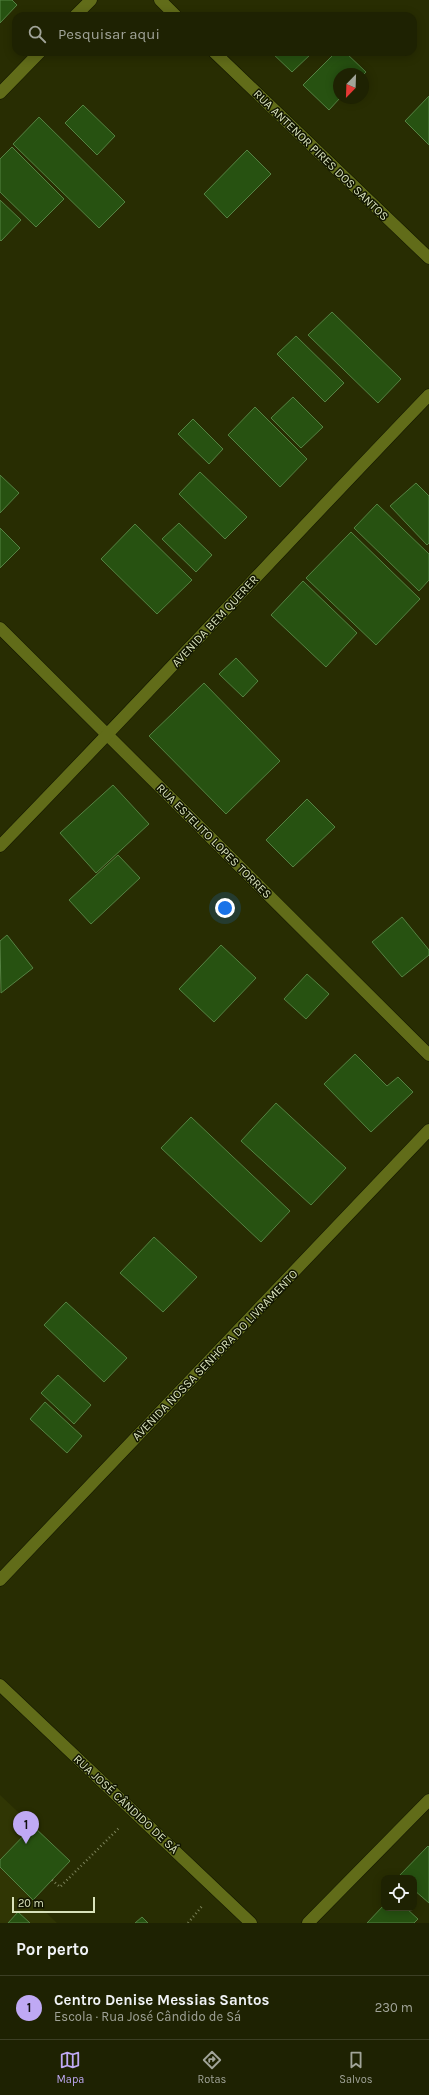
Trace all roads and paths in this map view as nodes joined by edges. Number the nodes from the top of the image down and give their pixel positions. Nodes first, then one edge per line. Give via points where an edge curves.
1 (91, 0) edge
2 (160, 0) edge
3 (79, 12) edge
4 (172, 12) edge
5 (36, 56) edge
6 (218, 56) edge
7 (0, 93) edge
8 (429, 258) edge
9 (429, 395) edge
10 (0, 628) edge
11 (108, 735) junction
12 (0, 846) edge
13 (429, 1055) edge
14 (429, 1130) edge
15 (0, 1580) edge
16 (0, 1685) edge
17 (429, 1800) edge
18 (135, 1813) junction
19 (52, 1880) dead end
20 (251, 1923) edge
21 (308, 1923) edge

1 - 3 street
2 - 4 street
5 - 7 street
6 - 8 street, RUA ANTENOR PIRES DOS SANTOS
9 - 11 street, AVENIDA BEM QUERER
10 - 11 street, RUA ESTELITO LOPES TORRES
11 - 12 street, AVENIDA BEM QUERER
11 - 13 street, RUA ESTELITO LOPES TORRES
14 - 15 street, AVENIDA NOSSA SENHORA DO LIVRAMENTO
16 - 18 street, RUA JOSÉ CÂNDIDO DE SÁ
17 - 21 street
18 - 19 path via 60,1887
18 - 20 street, RUA JOSÉ CÂNDIDO DE SÁ

